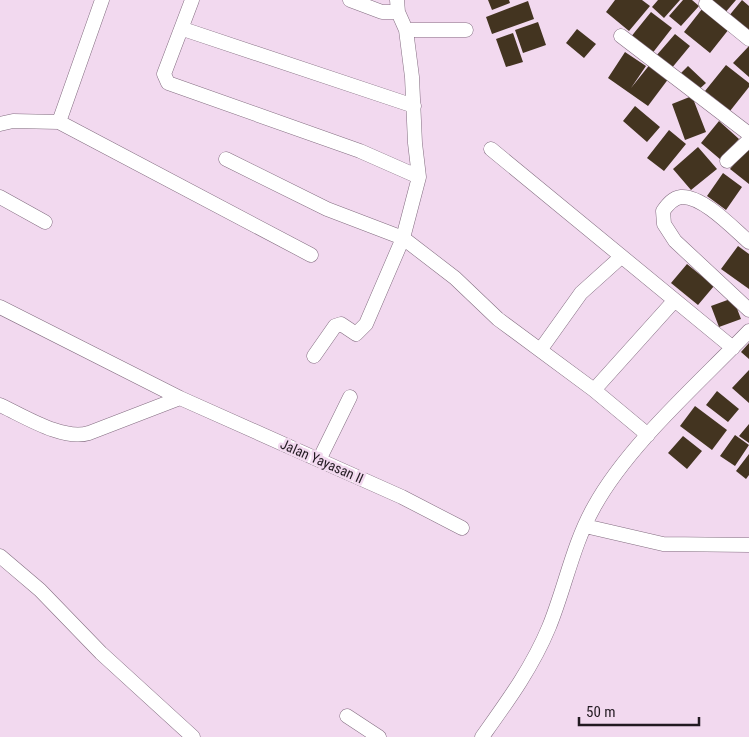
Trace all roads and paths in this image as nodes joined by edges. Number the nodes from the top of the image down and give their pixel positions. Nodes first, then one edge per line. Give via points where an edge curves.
1 (102, 0) edge
2 (192, 0) edge
3 (350, 0) edge
4 (706, 4) dead end
5 (398, 6) edge
6 (183, 29) junction
7 (406, 30) junction
8 (466, 30) dead end
9 (621, 36) dead end
10 (749, 39) edge
11 (414, 106) junction
12 (60, 122) junction
13 (0, 124) edge
14 (749, 134) edge
15 (749, 140) edge
16 (491, 149) dead end
17 (226, 159) dead end
18 (727, 161) dead end
19 (419, 177) junction
20 (0, 197) edge
21 (45, 222) dead end
22 (403, 238) junction
23 (749, 242) edge
24 (311, 255) dead end
25 (621, 257) junction
26 (674, 300) junction
27 (0, 307) edge
28 (749, 310) edge
29 (749, 331) edge
30 (732, 348) junction
31 (541, 350) junction
32 (314, 356) dead end
33 (594, 390) junction
34 (350, 397) dead end
35 (180, 398) junction
36 (0, 405) edge
37 (648, 436) junction
38 (318, 460) junction
39 (585, 526) junction
40 (462, 528) dead end
41 (749, 545) edge
42 (0, 556) edge
43 (347, 716) dead end
44 (193, 737) edge
45 (379, 737) edge
46 (482, 737) edge

1 - 12 street
2 - 6 street
3 - 5 street via 382,12
4 - 10 street
5 - 7 street
6 - 11 street
6 - 19 street via 164,74 171,85 360,151
7 - 8 street
7 - 11 street
9 - 14 street
11 - 19 street via 414,143
12 - 13 street via 13,121
12 - 24 street
15 - 18 street
16 - 25 street
17 - 22 street via 327,209
19 - 22 street
20 - 21 street
22 - 31 street
22 - 32 street via 361,331 355,334 338,324
23 - 28 street via 705,205 682,197 672,200 664,210 664,224 675,241
25 - 26 street
25 - 31 street via 581,293
26 - 30 street
26 - 33 street
27 - 35 street, Jalan Yayasan II
29 - 30 street
30 - 37 street
31 - 33 street
33 - 37 street
34 - 38 street
35 - 36 street via 89,434 76,436
35 - 38 street, Jalan Yayasan II
37 - 39 street via 603,491
38 - 40 street, Jalan Yayasan II
39 - 41 street via 663,544
39 - 46 street via 549,627 535,656 518,687
42 - 44 street via 40,590 101,654
43 - 45 street

